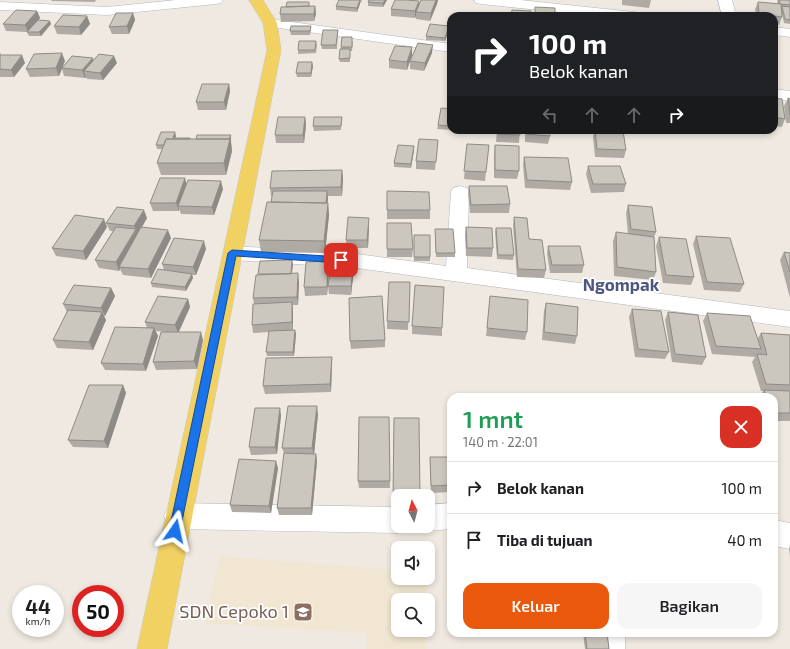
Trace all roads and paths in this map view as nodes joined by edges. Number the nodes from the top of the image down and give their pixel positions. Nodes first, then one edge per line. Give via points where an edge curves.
1 (216, 0) edge
2 (256, 0) edge
3 (481, 0) edge
4 (725, 0) edge
5 (0, 6) edge
6 (596, 12) edge
7 (728, 12) edge
8 (270, 23) junction
9 (778, 32) edge
10 (790, 33) edge
11 (447, 47) edge
12 (778, 94) edge
13 (790, 96) edge
14 (460, 192) dead end
15 (232, 253) junction
16 (456, 274) junction
17 (790, 319) edge
18 (178, 516) junction
19 (447, 516) edge
20 (435, 517) edge
21 (391, 520) edge
22 (778, 534) edge
23 (790, 536) edge
24 (610, 637) edge
25 (152, 649) edge
26 (610, 649) edge

1 - 5 street via 107,11
2 - 8 main road
3 - 6 street
4 - 7 street
8 - 11 street
8 - 15 main road via 274,50
9 - 10 street
12 - 13 street
14 - 16 street
15 - 16 street via 357,261
15 - 18 main road
16 - 17 street
18 - 21 street
18 - 25 main road
19 - 20 street
22 - 23 street
24 - 26 street

